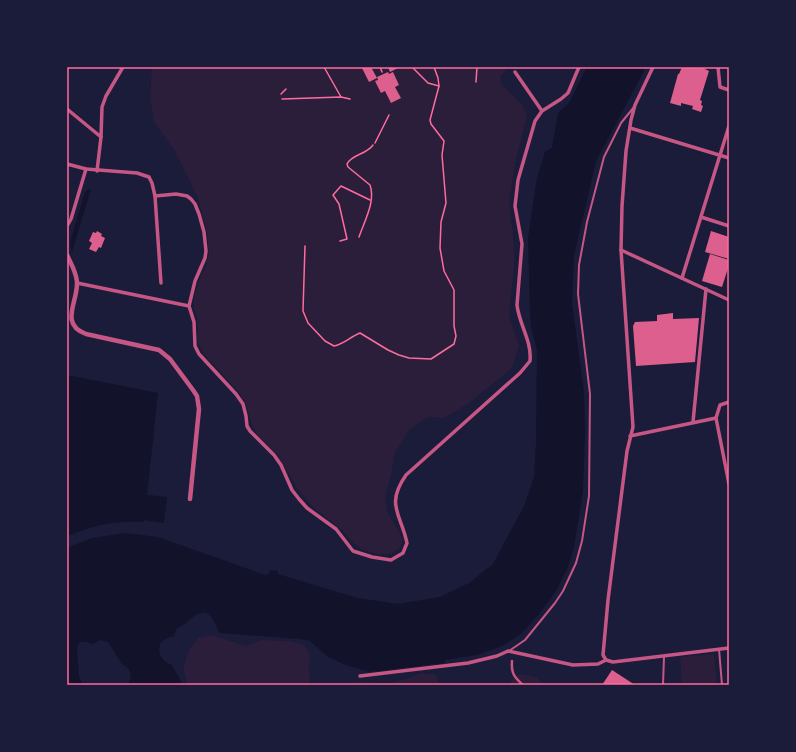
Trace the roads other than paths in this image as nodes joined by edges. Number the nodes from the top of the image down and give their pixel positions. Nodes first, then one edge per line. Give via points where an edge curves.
1 (123, 67) edge
2 (579, 67) edge
3 (653, 67) edge
4 (718, 67) edge
5 (515, 72) dead end
6 (729, 90) edge
7 (635, 104) junction
8 (67, 109) edge
9 (542, 111) junction
10 (729, 126) edge
11 (630, 128) junction
12 (101, 137) junction
13 (720, 155) junction
14 (729, 158) edge
15 (67, 164) edge
16 (86, 169) junction
17 (97, 171) junction
18 (155, 196) junction
19 (701, 217) junction
20 (67, 226) edge
21 (729, 226) edge
22 (621, 250) junction
23 (67, 255) edge
24 (682, 278) junction
25 (77, 283) junction
26 (161, 283) dead end
27 (706, 289) junction
28 (729, 300) edge
29 (189, 306) junction
30 (729, 402) edge
31 (716, 418) junction
32 (693, 422) junction
33 (630, 436) junction
34 (727, 462) edge
35 (729, 484) edge
36 (190, 499) dead end
37 (729, 648) edge
38 (719, 649) junction
39 (508, 651) junction
40 (664, 657) junction
41 (606, 660) junction
42 (512, 661) dead end
43 (360, 676) dead end
44 (523, 685) edge
45 (663, 685) edge
46 (722, 685) edge

1 - 12 street via 102,107
2 - 9 street via 565,96
3 - 7 street
4 - 6 street via 720,87
5 - 9 street
7 - 11 street
7 - 39 lane via 621,123 604,157 579,265 578,294 590,394 589,496 582,541 576,563 555,603 525,640
8 - 12 street
9 - 29 street via 533,125 515,198 522,244 517,305 527,338 530,361 520,373 416,465 400,483 395,502 396,512 407,543 403,553 391,560 358,554 336,528 299,500 274,455 247,426 243,404 199,354 195,346 194,322
10 - 13 street
11 - 13 street
11 - 22 street via 626,151
12 - 17 street
13 - 14 street
13 - 19 street
15 - 16 street
16 - 17 street
16 - 20 street
17 - 18 street via 143,174 149,177
18 - 26 street
18 - 29 street via 187,196 195,204 204,232 205,258
19 - 21 street
19 - 24 street
22 - 24 street
22 - 33 street via 632,427
23 - 25 street
24 - 27 street
25 - 29 street
25 - 36 street via 72,314 72,325 75,328 86,334 159,350 170,359 194,390 199,409
27 - 28 street
27 - 32 street
30 - 31 street via 720,406
31 - 32 street
31 - 34 street
32 - 33 street
33 - 41 street via 608,600 603,648
34 - 35 street
37 - 38 street
38 - 40 street
38 - 46 lane
39 - 41 street via 573,665 598,664
39 - 43 street via 468,663
40 - 41 street via 613,662
40 - 45 lane
42 - 44 street via 513,676

